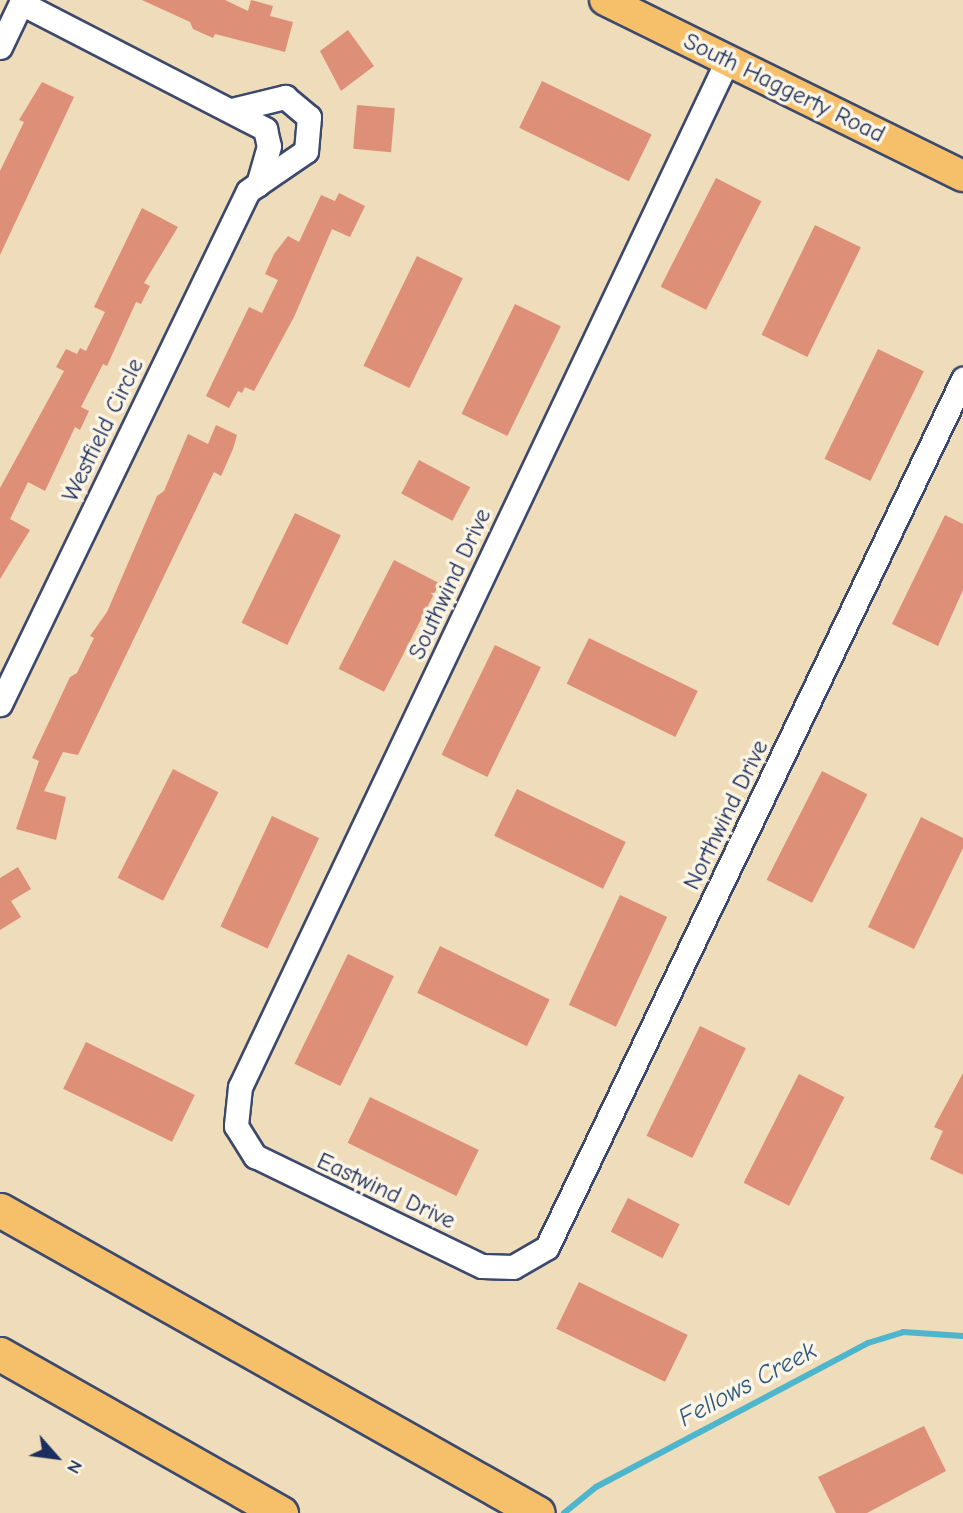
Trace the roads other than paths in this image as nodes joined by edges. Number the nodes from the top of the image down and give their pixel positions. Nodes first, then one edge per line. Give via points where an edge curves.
1 (605, 0) edge
2 (22, 1) edge
3 (0, 47) edge
4 (727, 61) junction
5 (232, 110) junction
6 (963, 176) edge
7 (258, 184) junction
8 (963, 379) edge
9 (0, 704) edge
10 (238, 1132) joint
11 (0, 1210) edge
12 (525, 1262) joint
13 (0, 1354) edge
14 (524, 1505) edge
15 (281, 1513) edge

1 - 4 main road, South Haggerty Road
2 - 3 street, Westfield Circle
2 - 5 street, Westfield Circle
4 - 6 main road, South Haggerty Road
4 - 10 street, Southwind Drive via 240,1087 234,1110
5 - 7 street, Westfield Circle via 265,129 269,146
5 - 7 street, Westfield Circle via 285,97 309,117 306,151
7 - 9 street, Westfield Circle via 248,191
8 - 12 street, Northwind Drive via 556,1232 547,1247
10 - 12 street, Eastwind Drive via 247,1149 263,1162 482,1266 500,1269
11 - 14 highway
13 - 15 highway

